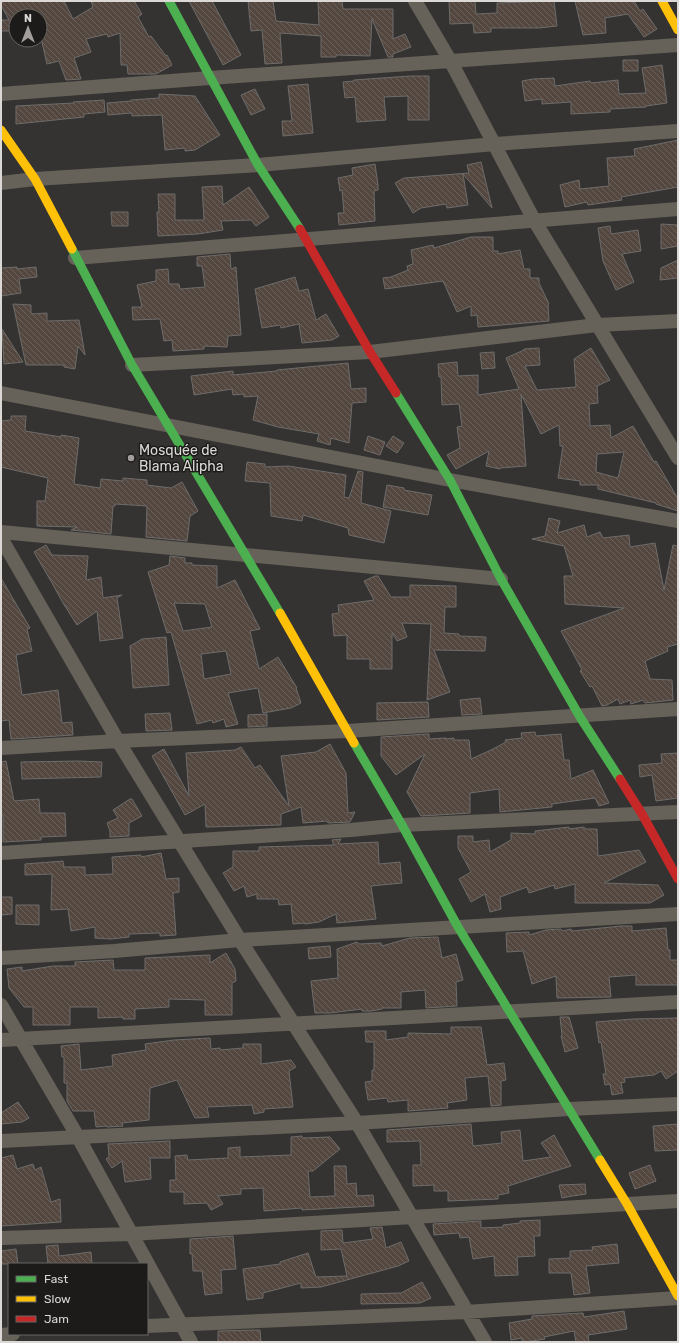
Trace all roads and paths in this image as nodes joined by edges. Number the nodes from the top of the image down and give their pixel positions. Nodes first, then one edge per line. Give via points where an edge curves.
1 (169, 1) edge
2 (415, 1) edge
3 (662, 1) edge
4 (678, 30) edge
5 (678, 45) edge
6 (451, 62) junction
7 (210, 78) junction
8 (1, 94) edge
9 (1, 130) edge
10 (678, 131) edge
11 (495, 144) junction
12 (258, 165) junction
13 (35, 179) junction
14 (1, 183) edge
15 (678, 209) edge
16 (534, 220) junction
17 (307, 240) junction
18 (75, 258) junction
19 (678, 321) edge
20 (597, 325) junction
21 (370, 352) junction
22 (132, 365) junction
23 (1, 393) edge
24 (167, 425) junction
25 (674, 441) edge
26 (678, 458) edge
27 (450, 480) junction
28 (678, 521) edge
29 (1, 532) edge
30 (1, 538) edge
31 (246, 555) junction
32 (502, 579) junction
33 (678, 710) edge
34 (580, 717) junction
35 (347, 731) junction
36 (118, 741) junction
37 (1, 748) edge
38 (678, 812) edge
39 (642, 814) junction
40 (402, 825) junction
41 (179, 841) junction
42 (1, 853) edge
43 (678, 879) edge
44 (678, 914) edge
45 (458, 927) junction
46 (240, 940) junction
47 (1, 958) edge
48 (678, 1002) edge
49 (1, 1005) edge
50 (510, 1012) junction
51 (292, 1024) junction
52 (21, 1039) junction
53 (1, 1040) edge
54 (678, 1104) edge
55 (569, 1109) junction
56 (357, 1123) junction
57 (78, 1137) junction
58 (1, 1141) edge
59 (678, 1201) edge
60 (627, 1204) junction
61 (412, 1218) junction
62 (131, 1234) junction
63 (1, 1238) edge
64 (147, 1263) edge
65 (148, 1265) edge
66 (678, 1297) edge
67 (466, 1312) junction
68 (181, 1324) junction
69 (148, 1326) edge
70 (191, 1342) edge
71 (485, 1342) edge

1 - 7 main road
2 - 6 street
3 - 4 main road
5 - 6 street
6 - 7 street
6 - 11 street
7 - 8 street
7 - 12 main road
9 - 13 main road
10 - 11 street
11 - 12 street
11 - 16 street
12 - 13 street
12 - 17 main road
13 - 14 street
13 - 18 main road
15 - 16 street
16 - 17 street
16 - 20 street
17 - 18 street
17 - 21 main road
18 - 22 main road
19 - 20 street
20 - 21 street
20 - 25 street
21 - 22 street
21 - 27 main road
22 - 24 main road
23 - 24 street
24 - 27 street
24 - 31 main road
25 - 26 street
27 - 28 street
27 - 32 main road
29 - 31 street
30 - 36 street
31 - 32 street
31 - 35 main road
32 - 34 main road
33 - 34 street
34 - 35 street
34 - 39 main road
35 - 36 street
35 - 40 main road
36 - 37 street
36 - 41 street
38 - 39 street
39 - 40 street
39 - 43 main road
40 - 41 street
40 - 45 main road
41 - 42 street
41 - 46 street
44 - 45 street
45 - 46 street
45 - 50 main road
46 - 47 street
46 - 51 street
48 - 50 street
49 - 52 street
50 - 51 street
50 - 55 main road
51 - 52 street
51 - 56 street
52 - 53 street
52 - 57 street
54 - 55 street
55 - 56 street
55 - 60 main road
56 - 57 street
56 - 61 street
57 - 58 street
57 - 62 street
59 - 60 street
60 - 61 street
60 - 66 main road
61 - 62 street
61 - 67 street
62 - 63 street
62 - 64 street
65 - 68 street
66 - 67 street
67 - 68 street
67 - 71 street
68 - 69 street
68 - 70 street

